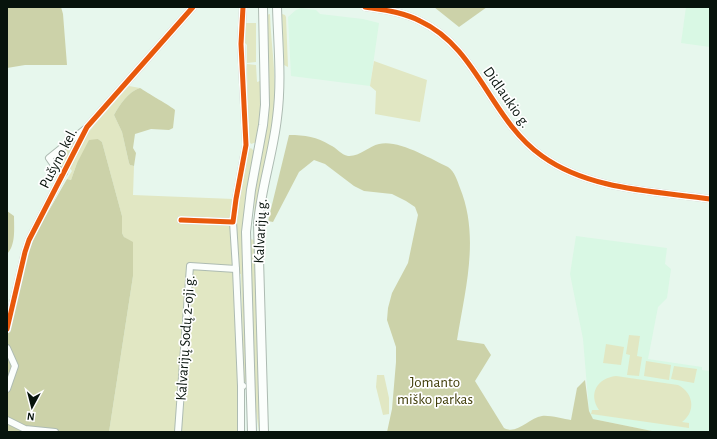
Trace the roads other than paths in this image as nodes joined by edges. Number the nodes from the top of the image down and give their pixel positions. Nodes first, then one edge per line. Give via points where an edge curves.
1 (193, 7) edge
2 (243, 7) edge
3 (263, 7) edge
4 (277, 7) edge
5 (365, 7) edge
6 (87, 127) junction
7 (246, 145) junction
8 (259, 148) junction
9 (64, 173) junction
10 (710, 199) edge
11 (181, 220) dead end
12 (234, 222) junction
13 (246, 232) junction
14 (258, 232) junction
15 (236, 269) junction
16 (7, 329) edge
17 (7, 348) edge
18 (241, 386) junction
19 (251, 386) junction
20 (7, 389) edge
21 (7, 420) edge
22 (55, 432) edge
23 (178, 432) edge
24 (241, 432) edge
25 (252, 432) edge
26 (264, 432) edge

1 - 6 street, Pušyno kel.
2 - 7 street via 241,44
3 - 8 main road, Kalvarijų g. via 266,94
4 - 14 main road, Kalvarijų g. via 278,118 262,193
5 - 10 street, Didlaukio g. via 412,17 447,38 466,59 515,132 532,148 558,166 581,177 604,183
6 - 9 street, Pušyno kel.
6 - 9 street, Pušyno kel. via 49,158 56,168
7 - 8 street
7 - 12 street
8 - 13 main road, Kalvarijų g.
9 - 16 street, Pušyno kel. via 24,252
11 - 12 street
12 - 15 street
13 - 14 main road
13 - 19 main road, Kalvarijų g.
14 - 26 main road, Kalvarijų g.
15 - 18 street
15 - 23 street, Kalvarijų Sodų 2-oji g. via 190,266
17 - 20 street via 15,366
18 - 19 street
18 - 24 street
19 - 25 main road, Kalvarijų g.
21 - 22 street via 25,430

